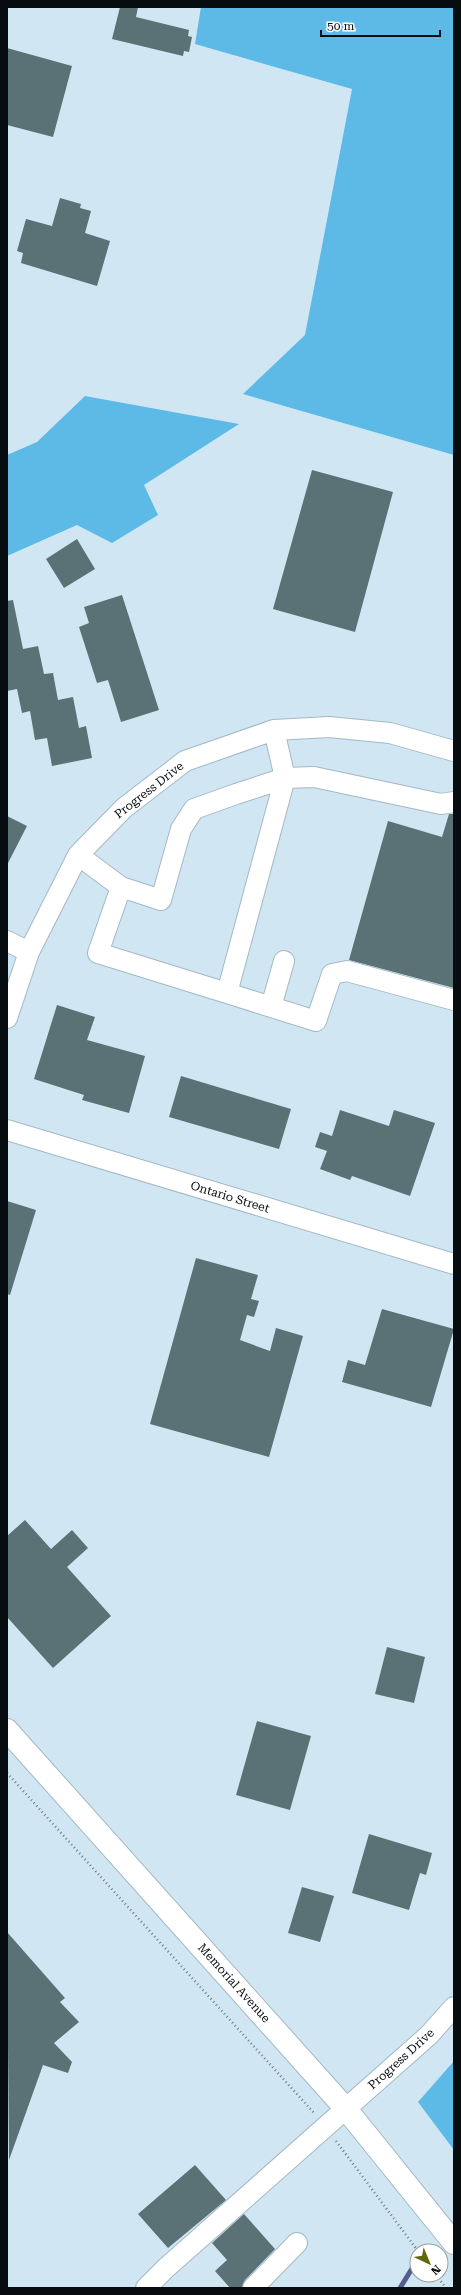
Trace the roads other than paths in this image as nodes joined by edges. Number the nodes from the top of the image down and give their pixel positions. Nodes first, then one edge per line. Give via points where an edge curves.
1 (274, 730) junction
2 (454, 751) edge
3 (285, 778) junction
4 (454, 802) edge
5 (78, 855) junction
6 (121, 887) junction
7 (7, 941) edge
8 (29, 952) junction
9 (284, 961) dead end
10 (13, 981) edge
11 (227, 993) junction
12 (454, 1000) edge
13 (271, 1007) junction
14 (7, 1018) edge
15 (7, 1130) edge
16 (454, 1264) edge
17 (7, 1730) edge
18 (454, 2008) edge
19 (346, 2109) junction
20 (297, 2243) dead end
21 (454, 2243) edge
22 (146, 2288) edge
23 (252, 2288) edge

1 - 2 street, Progress Drive via 329,727 390,733
1 - 3 street
1 - 5 street, Progress Drive via 185,761 124,808
3 - 4 street via 314,777 441,804
3 - 6 street via 194,809 180,829 161,900
3 - 11 street
5 - 6 street
5 - 8 street, Progress Drive
6 - 11 street via 98,953
7 - 8 street
8 - 10 street, Progress Drive
9 - 13 street
10 - 14 street, Progress Drive
11 - 13 street
12 - 13 street via 348,971 332,974 316,1021
15 - 16 street, Ontario Street
17 - 19 main road, Memorial Avenue
18 - 19 street, Progress Drive via 429,2035
19 - 21 main road, Memorial Avenue
19 - 22 street, Progress Drive
20 - 23 street

